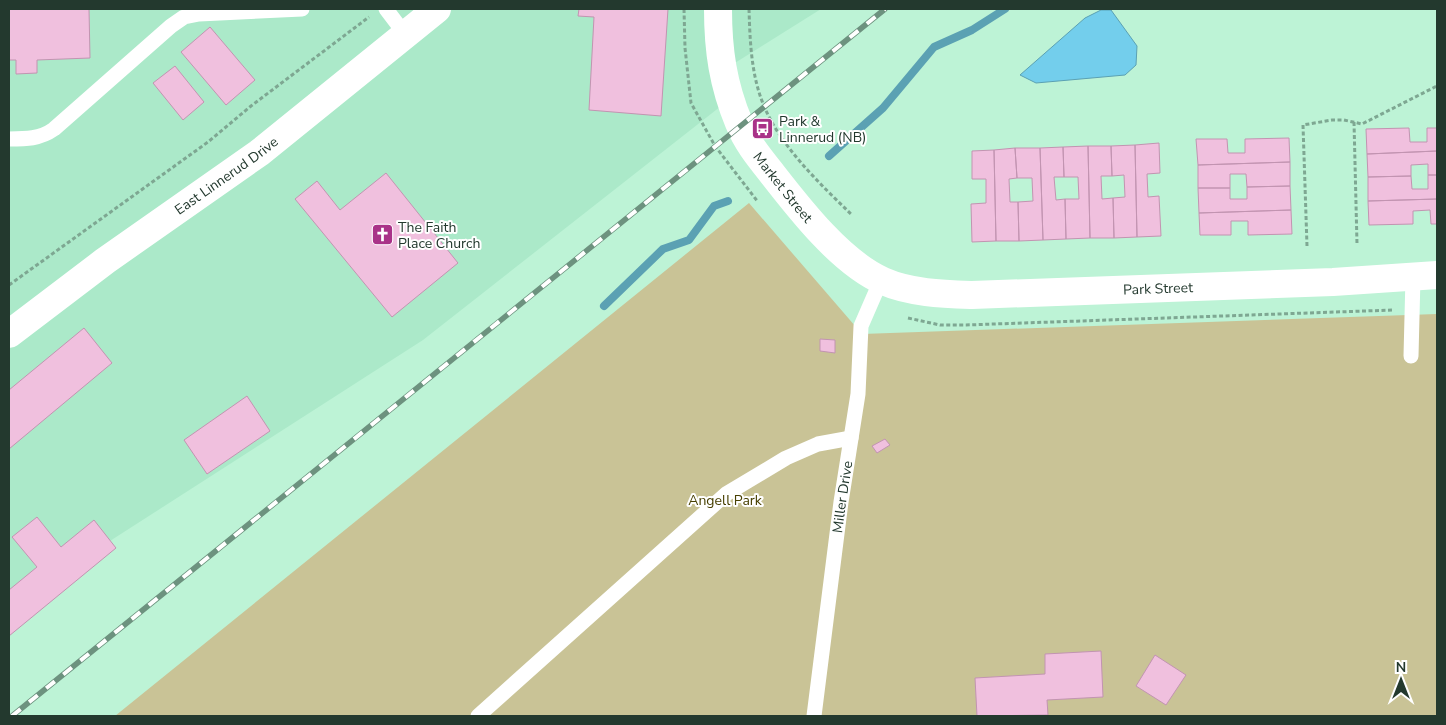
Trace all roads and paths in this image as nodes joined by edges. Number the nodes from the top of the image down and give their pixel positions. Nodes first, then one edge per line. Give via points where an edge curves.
1 (302, 9) edge
2 (437, 9) edge
3 (718, 9) edge
4 (749, 9) edge
5 (379, 12) edge
6 (406, 34) junction
7 (1437, 86) edge
8 (1354, 122) junction
9 (9, 139) edge
10 (852, 216) dead end
11 (1357, 244) dead end
12 (1307, 246) dead end
13 (1425, 276) edge
14 (881, 280) junction
15 (9, 285) edge
16 (1414, 309) junction
17 (906, 318) dead end
18 (9, 334) edge
19 (1411, 356) dead end
20 (851, 438) junction
21 (478, 716) edge
22 (814, 716) edge

1 - 9 lane via 184,17 44,136
2 - 6 street, East Linnerud Drive
3 - 14 street, Market Street via 722,71 740,126 753,150 828,240 854,263
4 - 10 path via 750,44 764,106 777,131 802,164
5 - 6 lane
5 - 15 path via 251,106 208,142
6 - 18 street, East Linnerud Drive via 259,153 105,260
7 - 8 path via 1362,124
8 - 11 path
8 - 12 path via 1332,120 1303,125
13 - 14 street, Park Street via 972,295 910,289
13 - 16 lane
14 - 20 lane, Miller Drive via 861,326 858,394
16 - 17 path via 966,326
16 - 19 lane
20 - 21 lane via 818,444 786,458 726,494
20 - 22 lane, Miller Drive

